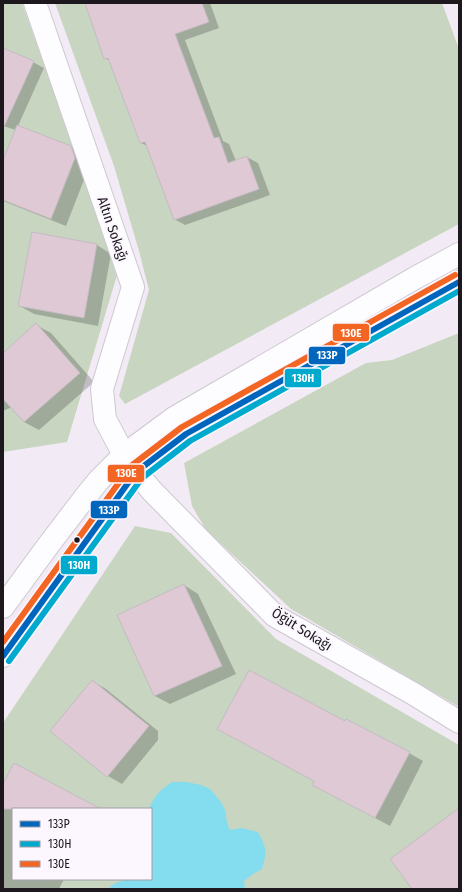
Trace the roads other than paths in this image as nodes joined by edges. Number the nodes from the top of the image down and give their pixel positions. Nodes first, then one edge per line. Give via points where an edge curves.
1 (35, 3) edge
2 (459, 254) edge
3 (459, 282) edge
4 (130, 463) junction
5 (3, 607) edge
6 (3, 656) edge
7 (459, 722) edge

1 - 4 street, Altın Sokağı via 133,287 102,389 105,419
2 - 4 street via 174,418
3 - 4 street
4 - 5 street via 99,480
4 - 6 street
4 - 7 street, Öğüt Sokağı via 152,491 275,616

